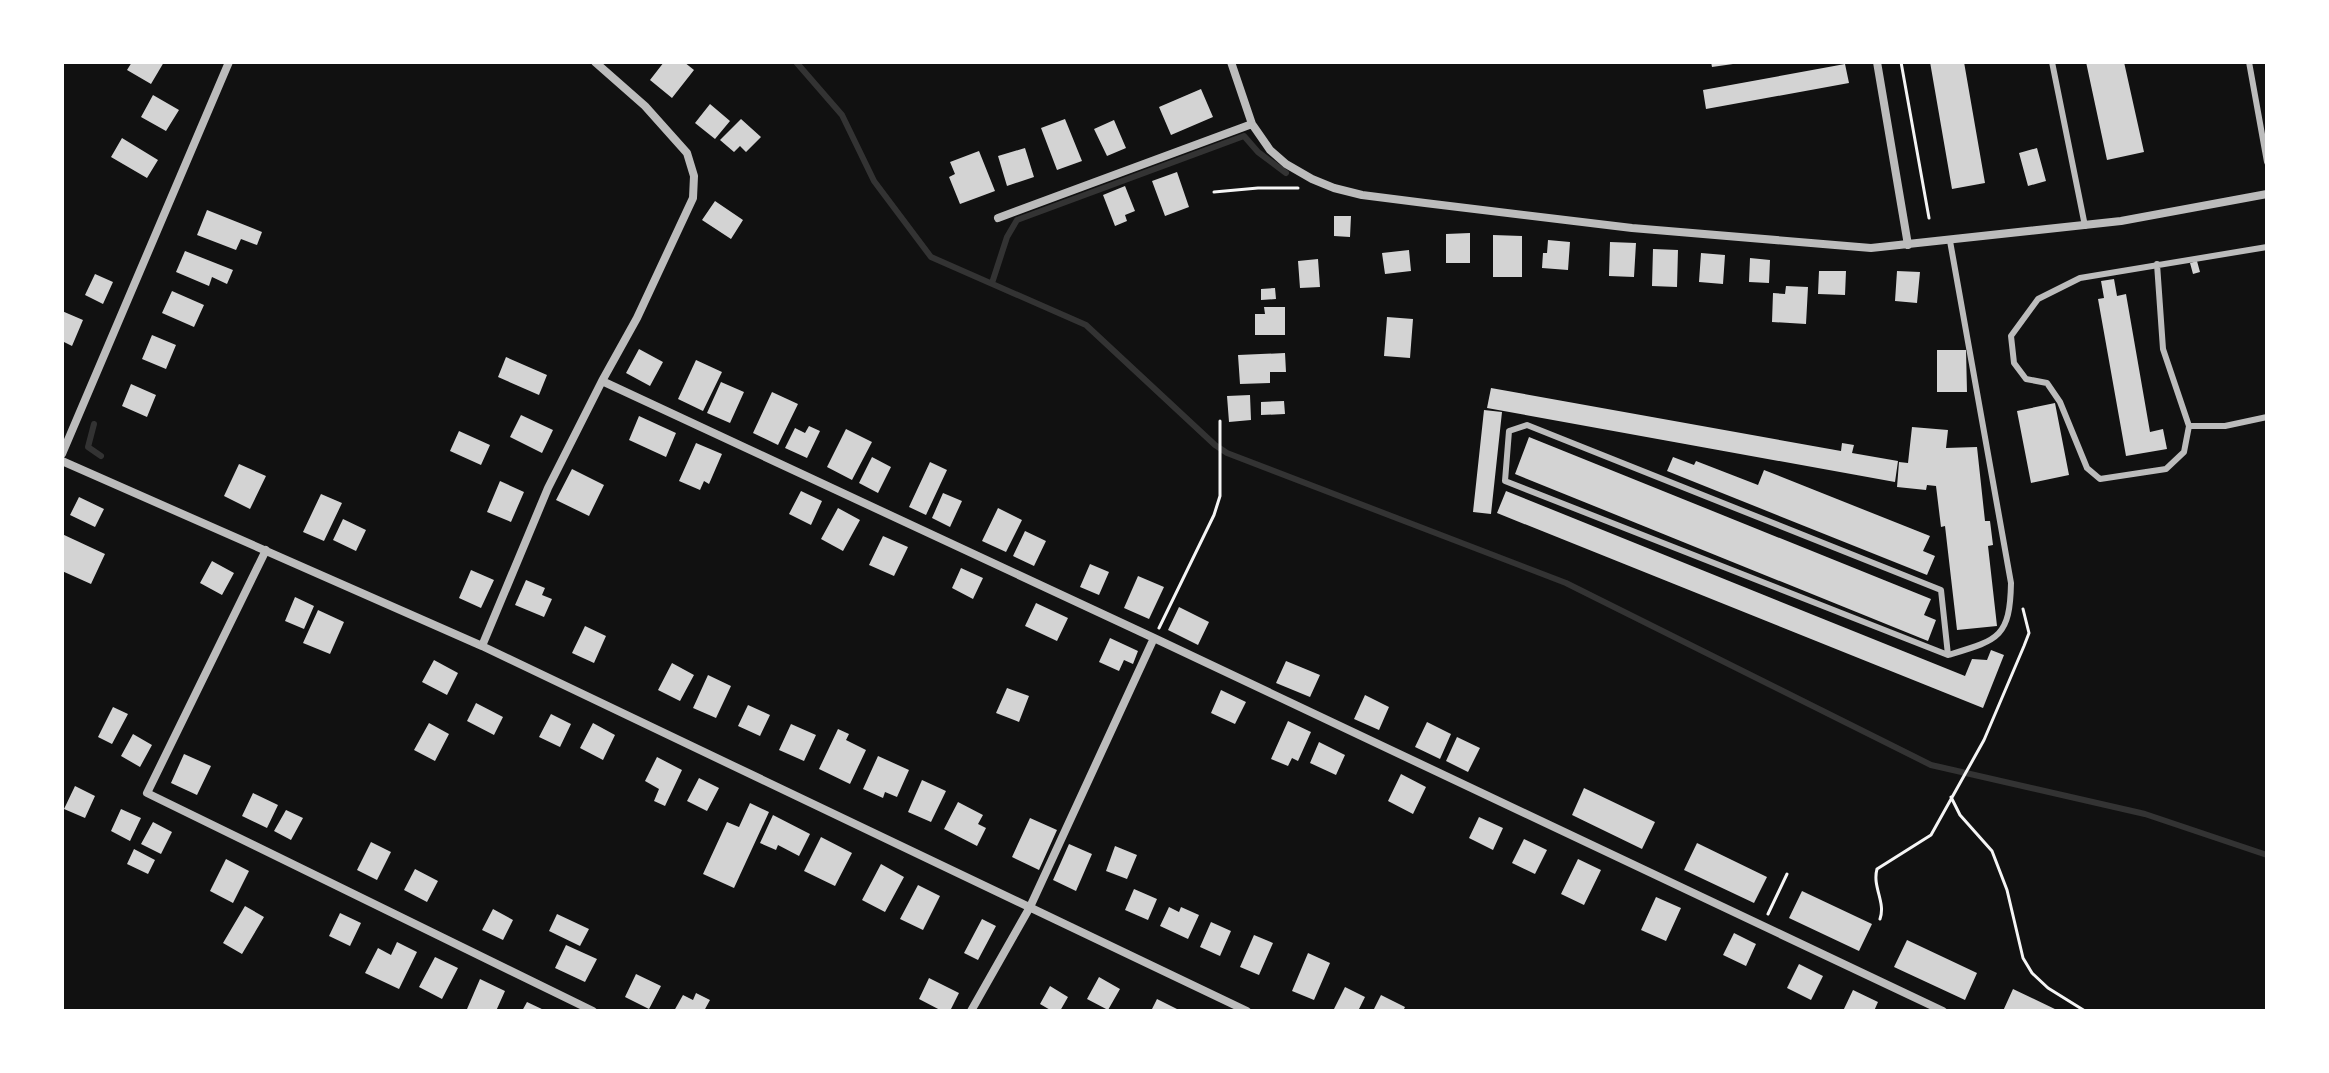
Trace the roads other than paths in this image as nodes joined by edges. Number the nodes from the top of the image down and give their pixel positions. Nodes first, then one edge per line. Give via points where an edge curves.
1 (229, 62) edge
2 (595, 62) edge
3 (1231, 62) edge
4 (1877, 62) edge
5 (2052, 62) edge
6 (2249, 62) edge
7 (1252, 124) junction
8 (2267, 162) edge
9 (2267, 194) edge
10 (998, 218) dead end
11 (2085, 226) junction
12 (1950, 241) junction
13 (1908, 245) junction
14 (2267, 247) edge
15 (2157, 264) junction
16 (602, 381) junction
17 (2267, 417) edge
18 (2189, 426) junction
19 (62, 454) edge
20 (62, 461) edge
21 (266, 550) junction
22 (1154, 638) junction
23 (482, 646) junction
24 (1948, 655) junction
25 (1030, 907) junction
26 (593, 1011) edge
27 (971, 1011) edge
28 (1247, 1011) edge
29 (1943, 1011) edge

1 - 19 street
2 - 16 street via 677,141 694,176 693,198
3 - 7 street
4 - 13 street
5 - 11 lane
6 - 8 lane
7 - 10 street
7 - 13 street via 1286,164 1334,188 1362,195 1632,228 1871,248
9 - 11 street
11 - 12 street
12 - 13 street
12 - 24 lane via 2011,583 2006,626 1975,647
14 - 15 lane
15 - 18 lane via 2163,349
15 - 18 lane via 2080,278 2038,299 2011,336 2014,363 2026,379 2047,383 2087,468 2100,479 2166,469 2184,452
16 - 22 street
16 - 23 street via 548,488
17 - 18 lane via 2225,426
20 - 21 street
21 - 23 street
21 - 26 street via 147,793
22 - 25 street
22 - 29 street
23 - 25 street
24 - 24 lane via 1505,481 1509,431 1527,425 1941,590
25 - 27 street
25 - 28 street

